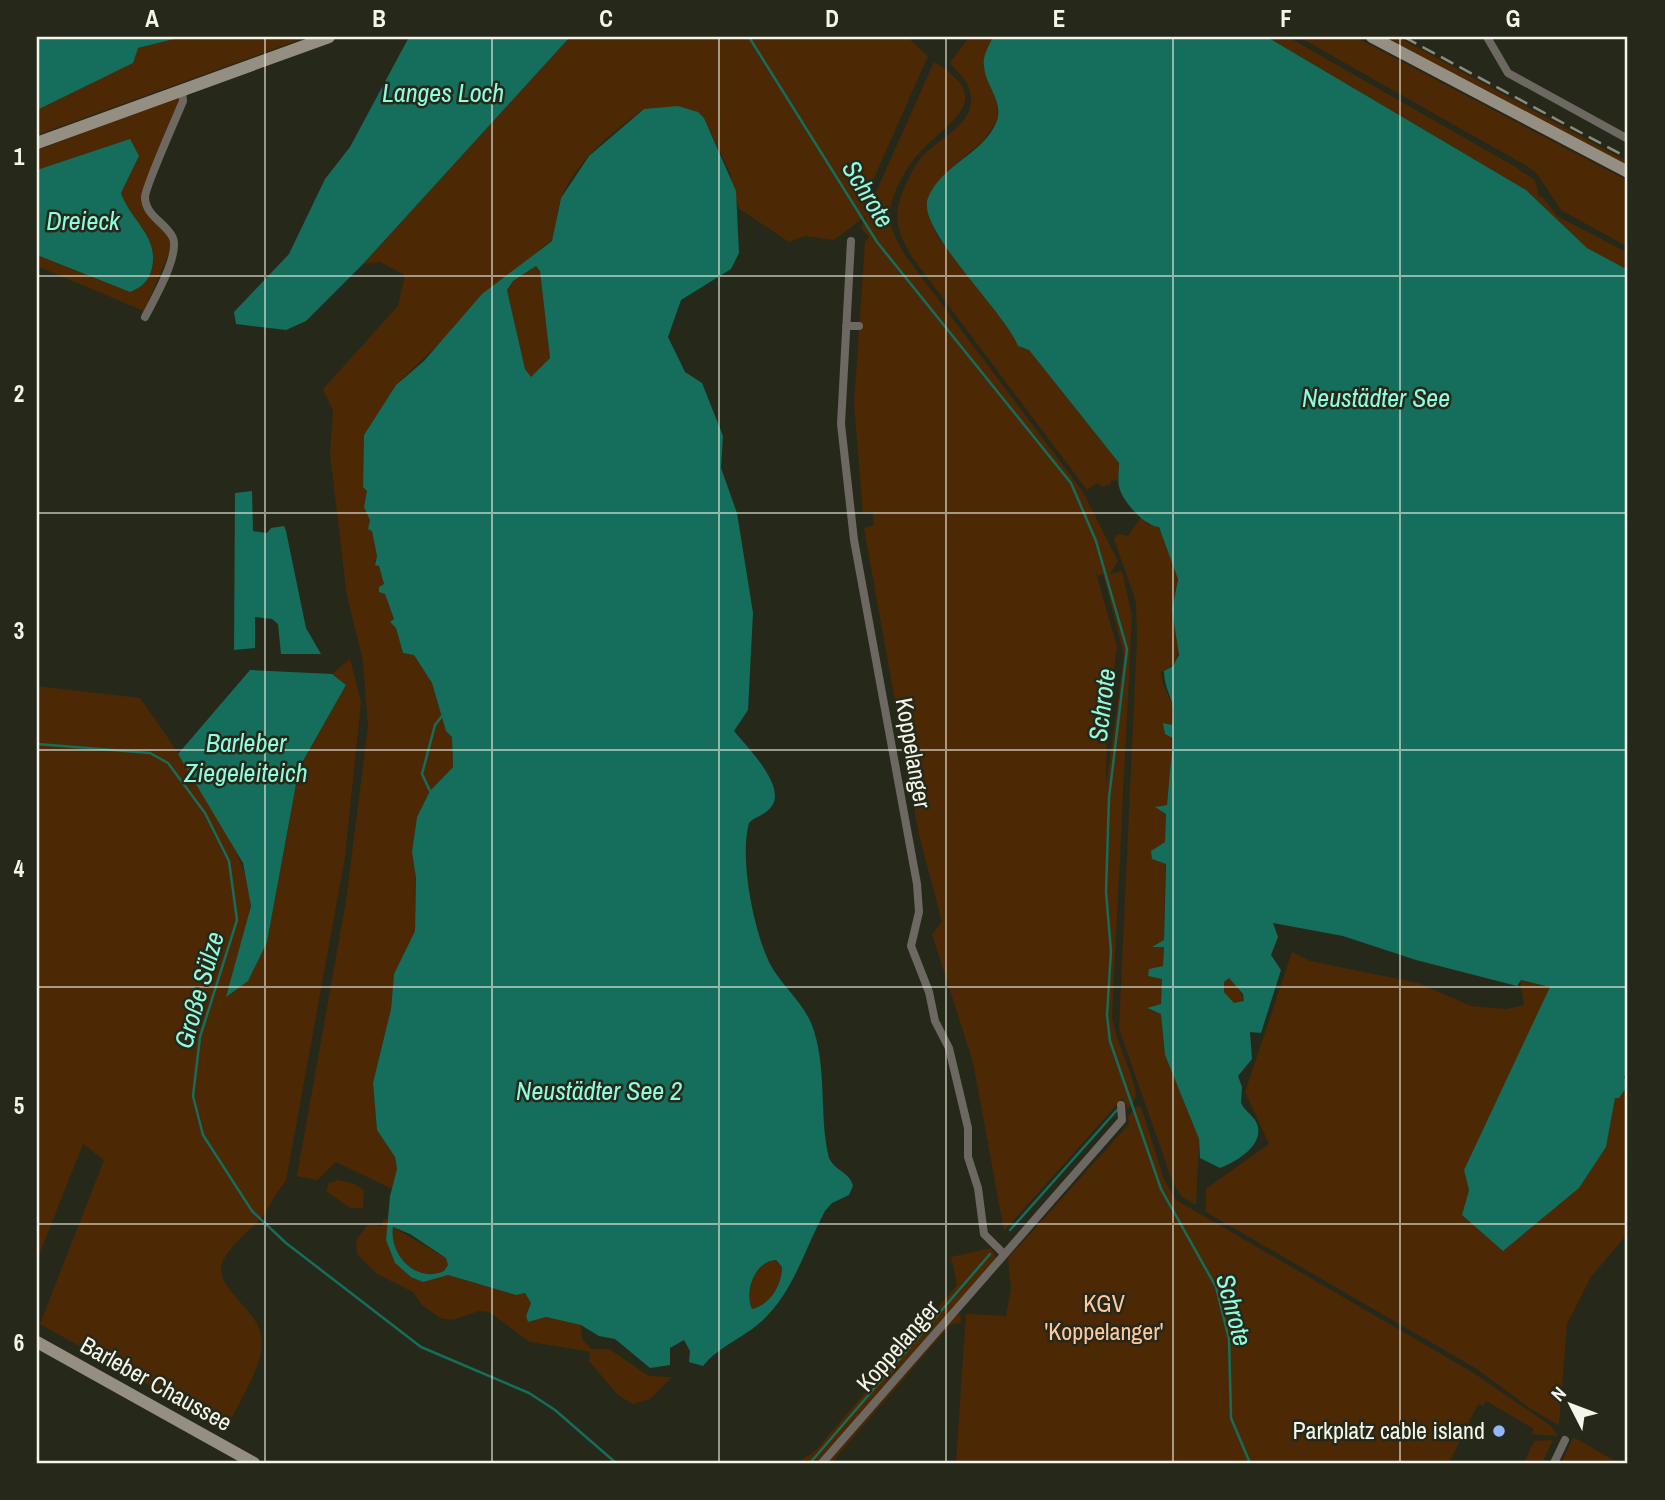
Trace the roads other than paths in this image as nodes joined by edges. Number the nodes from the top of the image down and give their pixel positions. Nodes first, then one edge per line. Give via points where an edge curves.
1 (329, 37) edge
2 (1372, 37) edge
3 (1487, 37) edge
4 (182, 90) junction
5 (1628, 139) edge
6 (37, 143) edge
7 (1628, 172) edge
8 (851, 241) dead end
9 (145, 317) dead end
10 (846, 326) junction
11 (859, 326) dead end
12 (1121, 1105) dead end
13 (1003, 1253) junction
14 (37, 1342) edge
15 (1565, 1440) dead end
16 (254, 1463) edge
17 (822, 1463) edge
18 (1554, 1463) edge

1 - 4 street
2 - 7 street
3 - 5 street via 1508,73
4 - 6 street
4 - 9 street via 183,101 145,196 148,208 173,237 174,246 162,285
8 - 10 street, Koppelanger
10 - 11 street
10 - 13 street, Koppelanger via 841,424 855,540 917,884 919,912 911,946 935,1021 949,1048 968,1128 968,1157 984,1234
12 - 13 street, Koppelanger via 1122,1120
13 - 17 street, Koppelanger
14 - 16 street, Barleber Chaussee
15 - 18 street

